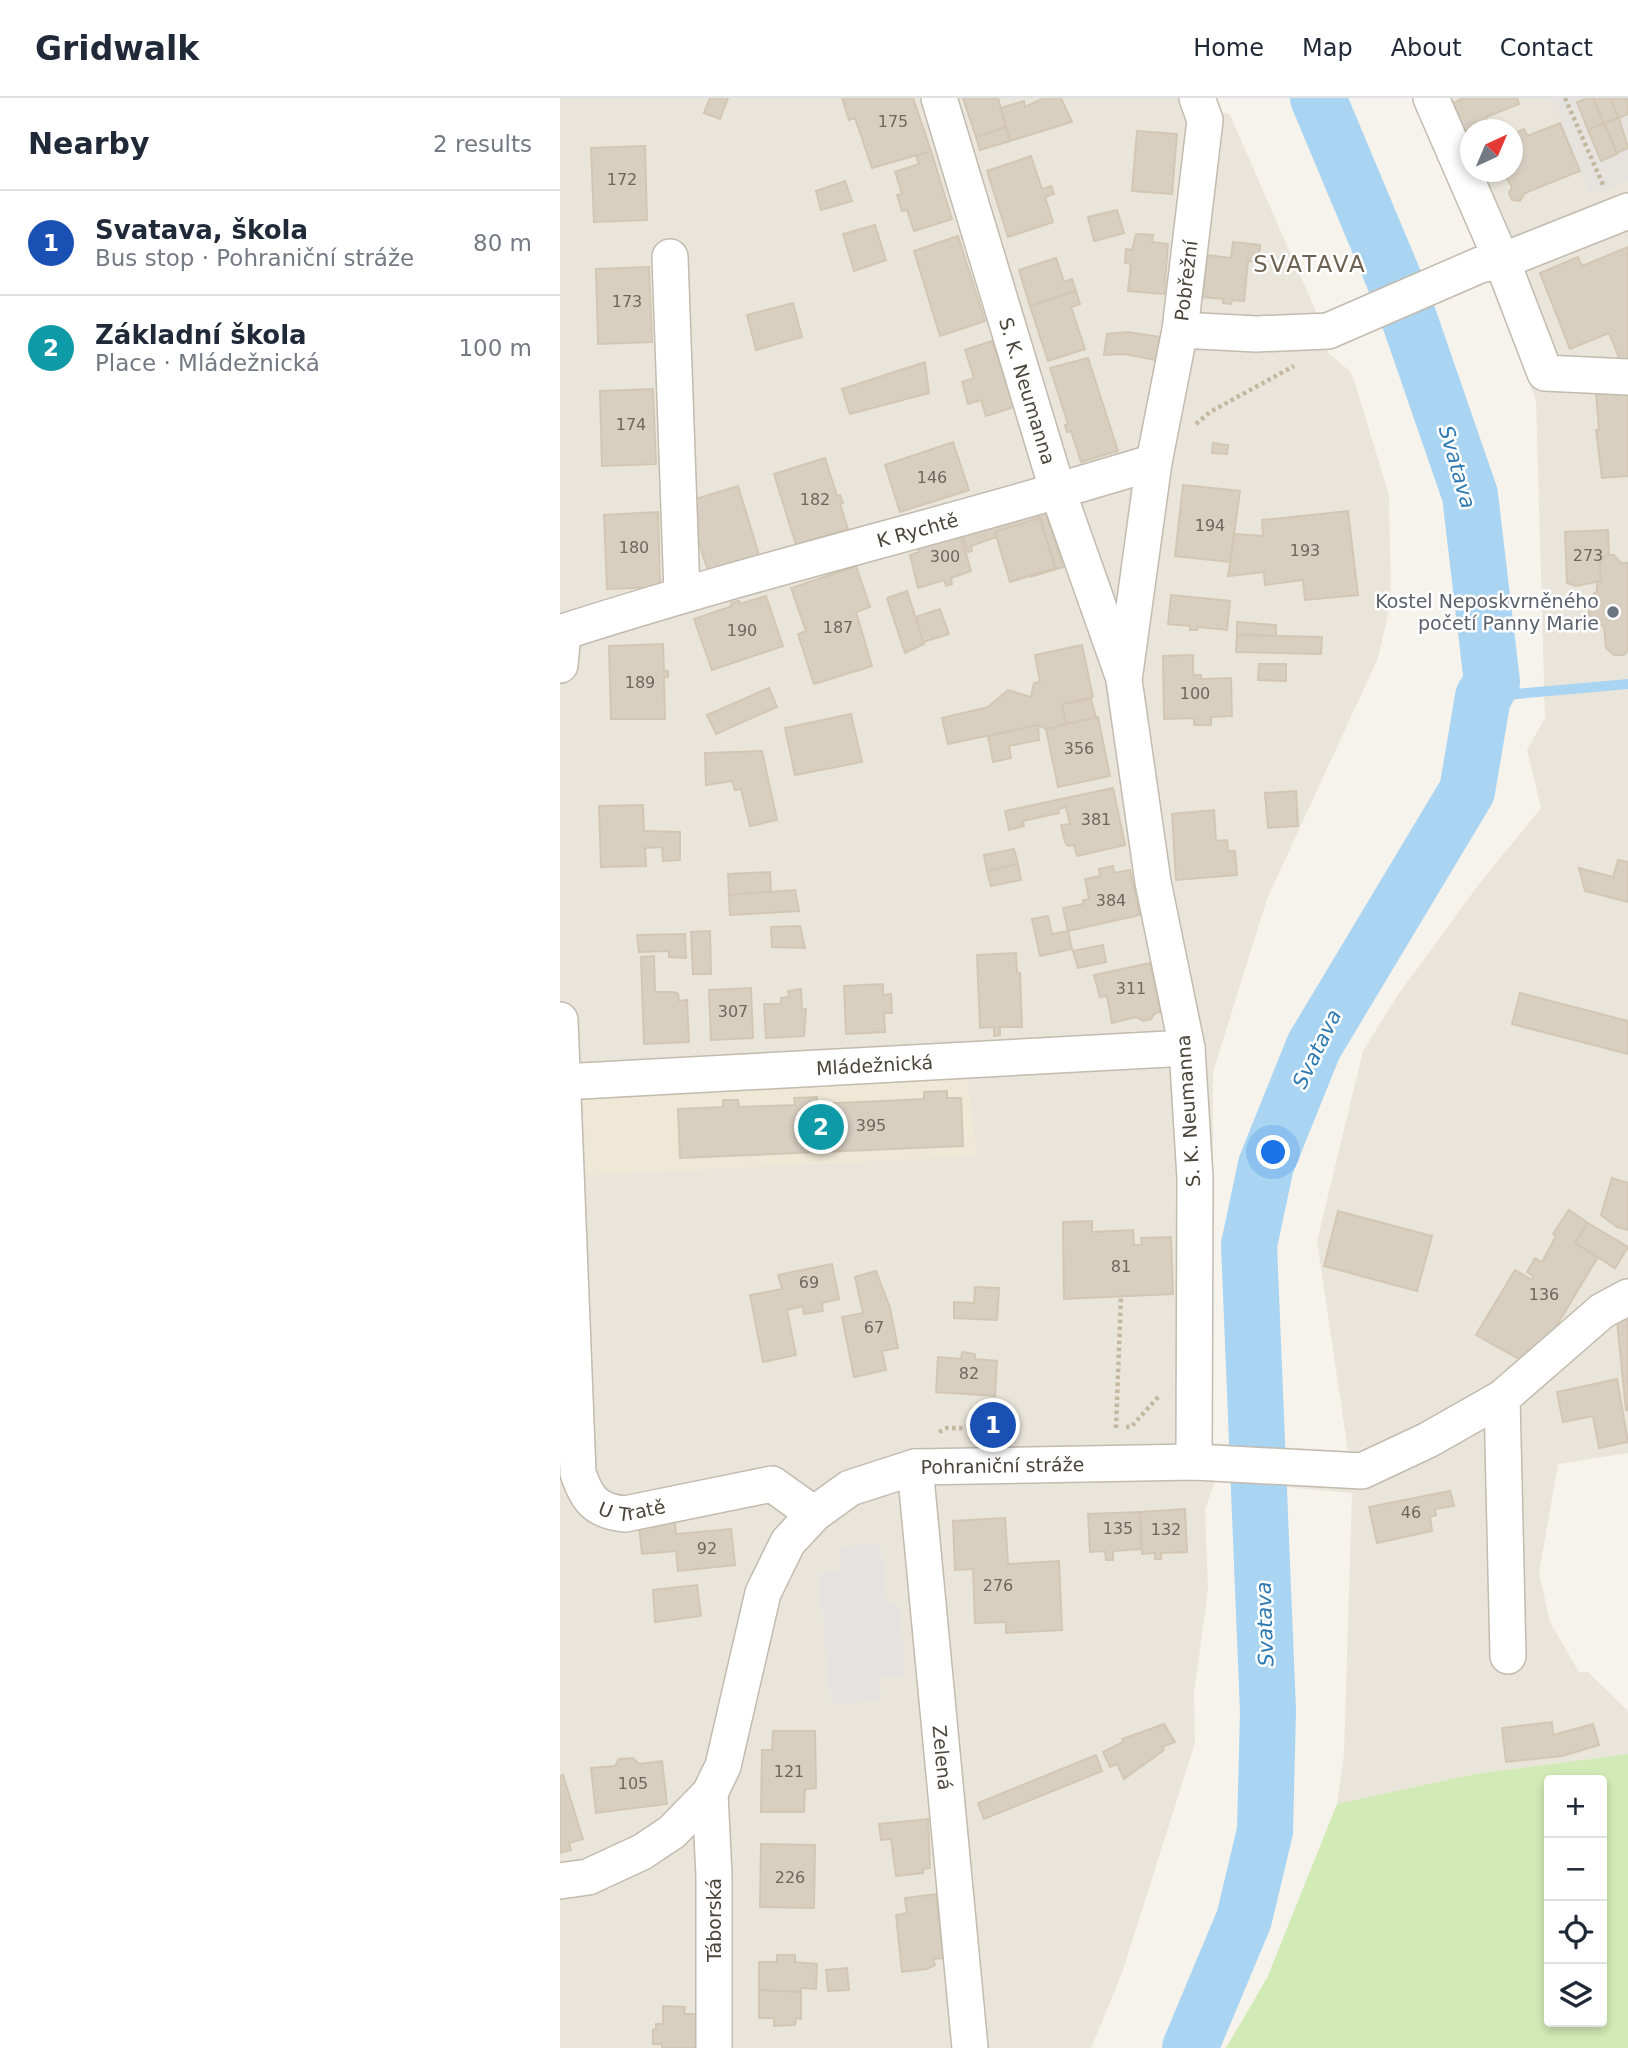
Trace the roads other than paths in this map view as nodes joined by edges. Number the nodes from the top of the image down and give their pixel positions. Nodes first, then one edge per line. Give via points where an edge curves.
1 (939, 98) edge
2 (1197, 98) edge
3 (1432, 98) edge
4 (1622, 213) edge
5 (670, 257) dead end
6 (1491, 263) junction
7 (1180, 330) junction
8 (1628, 377) edge
9 (1154, 462) junction
10 (1058, 492) junction
11 (682, 593) junction
12 (562, 648) edge
13 (1124, 680) junction
14 (560, 1020) edge
15 (1187, 1048) junction
16 (562, 1082) edge
17 (1628, 1297) edge
18 (1502, 1398) junction
19 (1194, 1462) junction
20 (915, 1466) junction
21 (814, 1514) junction
22 (1508, 1656) dead end
23 (710, 1793) junction
24 (560, 1881) edge
25 (714, 2048) edge
26 (970, 2048) edge

1 - 10 street, S. K. Neumanna
2 - 7 street, Pobřežní via 1205,120
3 - 6 street
4 - 6 street
5 - 11 street
6 - 7 street via 1328,331
6 - 8 street via 1545,373
7 - 9 street, Pobřežní
9 - 10 street, K Rychtě
9 - 13 street, S. K. Neumanna
10 - 11 street, K Rychtě
10 - 13 street, S. K. Neumanna
11 - 12 street, K Rychtě
13 - 15 street, S. K. Neumanna via 1153,882
14 - 16 street, U Tratě
15 - 16 street, Mládežnická
15 - 19 street, S. K. Neumanna via 1195,1178
16 - 21 street, U Tratě via 578,1473 592,1504 608,1513 625,1514 772,1484
17 - 18 street, Pohraniční stráže via 1602,1311
18 - 19 street, Pohraniční stráže via 1362,1471
18 - 22 street
19 - 20 street, Pohraniční stráže
20 - 21 street, Pohraniční stráže via 850,1488
20 - 26 street, Zelená
21 - 23 street, Pohraniční stráže via 788,1542 764,1593 723,1766
23 - 24 street, Pohraniční stráže via 672,1832 642,1852 589,1877
23 - 25 street, Táborská

